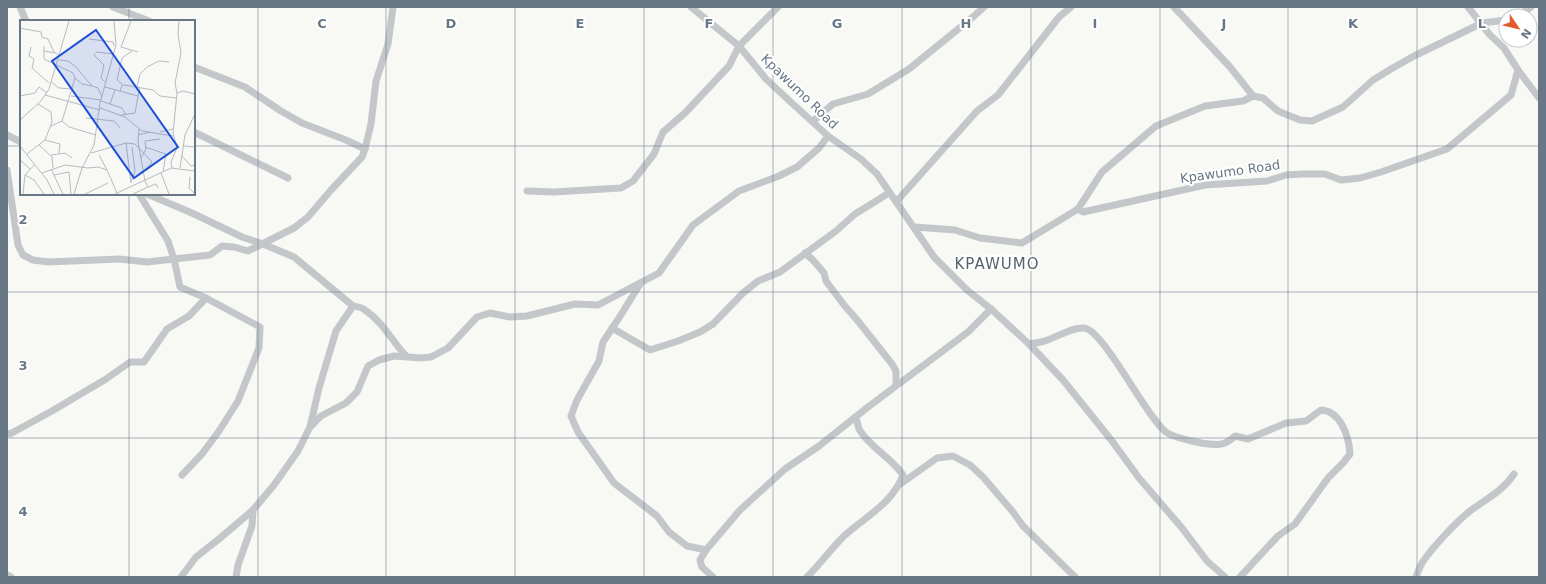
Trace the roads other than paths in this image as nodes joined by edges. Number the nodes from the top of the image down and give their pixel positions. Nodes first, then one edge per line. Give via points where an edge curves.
1 (20, 7) edge
2 (113, 7) edge
3 (392, 7) edge
4 (691, 7) edge
5 (778, 7) edge
6 (984, 7) edge
7 (1071, 7) edge
8 (1468, 7) edge
9 (1177, 8) edge
10 (26, 20) edge
11 (146, 20) edge
12 (1498, 21) edge
13 (1482, 23) junction
14 (739, 46) junction
15 (195, 67) edge
16 (1518, 70) junction
17 (1253, 96) junction
18 (1539, 98) edge
19 (813, 121) junction
20 (195, 132) edge
21 (7, 135) edge
22 (828, 136) junction
23 (20, 142) edge
24 (365, 149) junction
25 (7, 170) edge
26 (288, 178) dead end
27 (527, 191) dead end
28 (889, 193) junction
29 (140, 195) edge
30 (149, 195) edge
31 (896, 202) junction
32 (1078, 209) junction
33 (915, 228) junction
34 (263, 244) junction
35 (805, 253) junction
36 (174, 259) junction
37 (640, 283) junction
38 (206, 298) junction
39 (353, 306) junction
40 (991, 309) junction
41 (612, 328) junction
42 (1029, 344) junction
43 (406, 356) junction
44 (896, 385) junction
45 (856, 417) junction
46 (310, 427) junction
47 (7, 433) edge
48 (1514, 474) dead end
49 (182, 475) dead end
50 (899, 485) junction
51 (252, 510) junction
52 (706, 550) junction
53 (7, 575) edge
54 (11, 577) edge
55 (181, 577) edge
56 (236, 577) edge
57 (713, 577) edge
58 (807, 577) edge
59 (1075, 577) edge
60 (1225, 577) edge
61 (1240, 577) edge
62 (1416, 577) edge

1 - 10 street
2 - 11 street
3 - 24 street via 388,44 376,81
4 - 14 street, Kpawumo Road
5 - 14 street
6 - 19 street via 909,69 868,94 833,104
7 - 31 street via 1059,17 998,95 977,110
8 - 13 street
9 - 17 street via 1230,66
12 - 13 street
13 - 16 street via 1504,48
13 - 17 street via 1391,69 1373,80 1343,107 1312,121 1300,120 1285,114 1263,98
14 - 19 street, Kpawumo Road via 766,79
14 - 27 street via 729,66 685,113 663,132 654,154 633,181 621,188
15 - 24 street via 245,87 302,123
16 - 18 street
16 - 32 street, Kpawumo Road via 1511,95 1447,150 1381,172 1342,180 1325,174 1286,175 1267,181 1205,185 1083,212
17 - 32 street via 1243,101 1205,106 1156,126 1102,172
19 - 22 street, Kpawumo Road
20 - 26 street
21 - 23 street
22 - 28 street, Kpawumo Road via 861,159 876,174
22 - 37 street via 819,148 797,167 739,191 694,225 659,273
24 - 34 street via 362,157 308,217 294,228
25 - 36 street via 18,245 23,254 33,260 147,262
28 - 31 street, Kpawumo Road
28 - 35 street via 855,214
29 - 36 street via 168,241
30 - 34 street
31 - 33 street, Kpawumo Road
32 - 33 street via 1022,242 980,238 955,230
33 - 40 street, Kpawumo Road via 934,257 967,290
34 - 36 street via 248,251 222,246 210,255
34 - 39 street via 294,257
35 - 41 street via 780,272 758,281 713,324 678,341 650,350
35 - 44 street via 824,273 826,281 892,364 896,371
36 - 38 street via 180,287
37 - 41 street
37 - 43 street via 598,305 575,304 527,316 510,317 490,313 477,317 448,348 431,357
38 - 47 street via 188,316 167,329 144,362 130,362 52,411 10,434
38 - 49 street via 260,327 259,348 238,401 202,454
39 - 43 street via 364,309 380,324
39 - 46 street via 336,331
40 - 42 street, Kpawumo Road
40 - 44 street via 968,332
41 - 52 street via 602,342 600,361 577,400 571,416 578,432 614,483 657,516 670,532 687,546
42 - 60 street, Kpawumo Road via 1063,380 1207,561
42 - 61 street via 1074,330 1085,328 1092,332 1103,344 1153,418 1167,432 1190,441 1214,445 1227,443 1235,436 1248,439 1286,423 1306,421 1321,410 1326,410 1336,417 1346,433 1350,454 1328,478 1295,524 1278,536
43 - 46 street via 394,356 368,366 357,392 346,403 321,416
44 - 45 street
45 - 50 street via 860,429 900,471 902,475
45 - 52 street via 785,469 740,510
46 - 51 street via 298,451
48 - 62 street via 1508,483 1469,512 1438,543 1423,562
50 - 58 street via 882,505 844,537
50 - 59 street via 937,458 953,456 970,465 983,477 1023,526
51 - 55 street via 196,556
51 - 56 street via 252,526
52 - 57 street via 700,560 702,567
53 - 54 street

